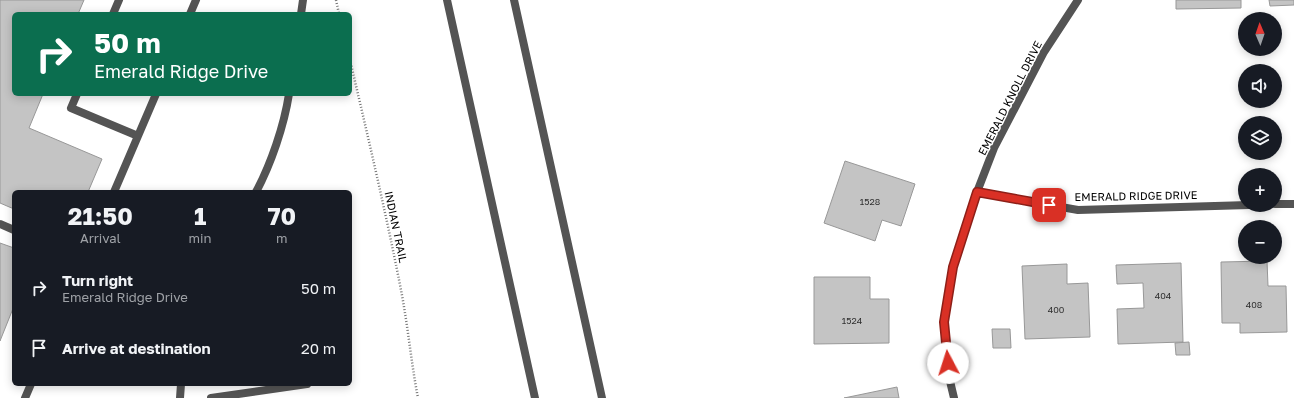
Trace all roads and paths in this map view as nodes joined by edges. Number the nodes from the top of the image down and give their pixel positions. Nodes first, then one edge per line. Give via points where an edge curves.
1 (119, 0) edge
2 (196, 0) edge
3 (303, 0) edge
4 (336, 0) edge
5 (447, 0) edge
6 (514, 0) edge
7 (1078, 0) edge
8 (114, 12) edge
9 (191, 12) edge
10 (301, 12) edge
11 (339, 12) edge
12 (352, 69) edge
13 (76, 96) edge
14 (155, 96) edge
15 (289, 96) edge
16 (138, 136) junction
17 (115, 190) edge
18 (257, 190) edge
19 (977, 192) junction
20 (1282, 204) edge
21 (1294, 204) edge
22 (1238, 205) edge
23 (0, 224) edge
24 (12, 229) edge
25 (30, 386) edge
26 (181, 386) edge
27 (293, 386) edge
28 (25, 398) edge
29 (180, 398) edge
30 (211, 398) edge
31 (418, 398) edge
32 (535, 398) edge
33 (602, 398) edge
34 (954, 398) edge

1 - 8 street
2 - 9 street
3 - 10 street
4 - 11 path
5 - 32 street
6 - 33 street
7 - 19 street, EMERALD KNOLL DRIVE via 1044,52 994,148
12 - 31 path, INDIAN TRAIL via 387,220
13 - 16 street via 71,108
14 - 16 street
15 - 18 street via 287,110 266,174
16 - 17 street
19 - 22 street, EMERALD RIDGE DRIVE via 1078,210
19 - 34 street, EMERALD KNOLL DRIVE via 953,267 944,322 949,377
20 - 21 street
23 - 24 street
25 - 28 street
26 - 29 street
27 - 30 street

